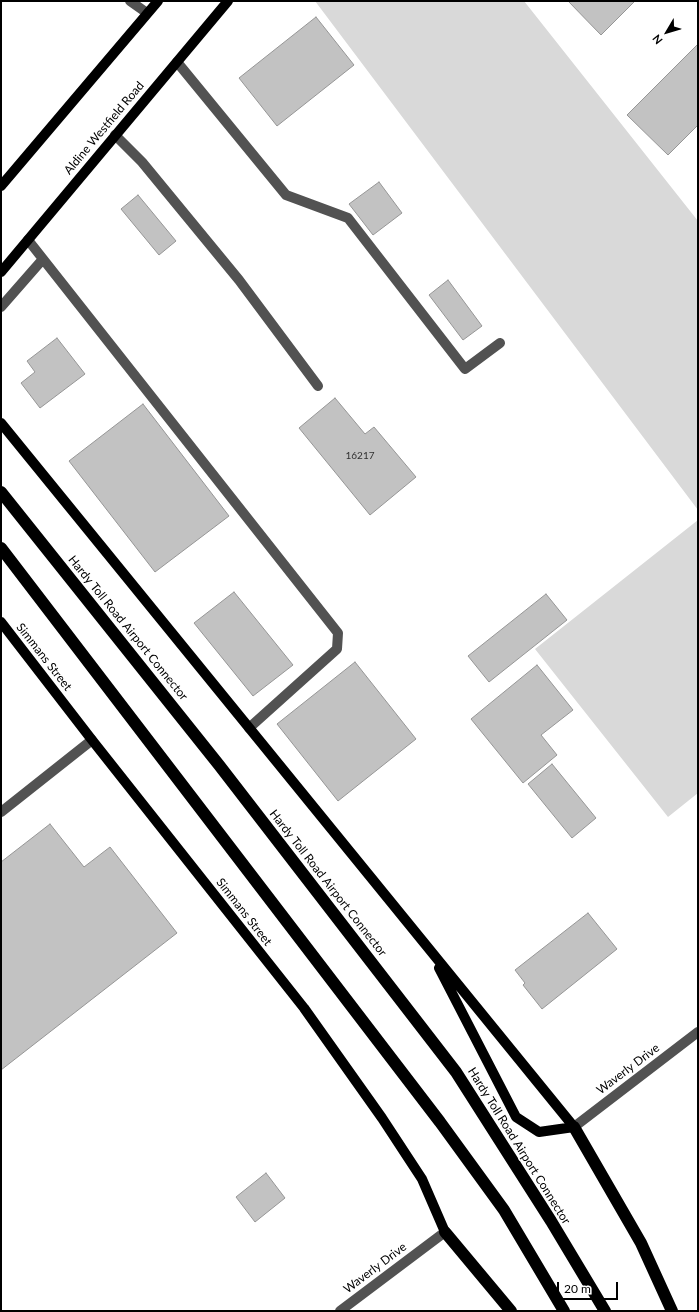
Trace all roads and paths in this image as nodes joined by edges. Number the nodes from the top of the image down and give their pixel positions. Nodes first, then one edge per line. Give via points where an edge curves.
1 (130, 1) edge
2 (158, 1) edge
3 (228, 1) edge
4 (147, 13) junction
5 (177, 62) junction
6 (116, 135) junction
7 (1, 186) edge
8 (28, 240) junction
9 (43, 259) junction
10 (1, 272) edge
11 (1, 307) edge
12 (500, 343) dead end
13 (318, 386) dead end
14 (1, 423) edge
15 (1, 492) edge
16 (1, 548) edge
17 (1, 622) edge
18 (249, 728) junction
19 (92, 740) junction
20 (1, 812) edge
21 (429, 948) junction
22 (698, 1032) edge
23 (574, 1127) junction
24 (445, 1232) junction
25 (340, 1311) edge
26 (511, 1311) edge
27 (564, 1311) edge
28 (605, 1311) edge
29 (672, 1311) edge

1 - 4 street
2 - 4 main road
3 - 5 main road, Aldine Westfield Road
4 - 7 main road
5 - 6 main road, Aldine Westfield Road
5 - 12 street via 286,195 348,218 465,369
6 - 8 main road, Aldine Westfield Road
6 - 13 street via 142,162 239,280
8 - 9 street
8 - 10 main road, Aldine Westfield Road
9 - 11 street
9 - 18 street via 338,633 337,649
14 - 18 main road
15 - 28 highway, Hardy Toll Road Airport Connector via 219,765 456,1072
16 - 27 highway via 440,1122 504,1210
17 - 19 main road, Simmans Street
18 - 21 main road
19 - 20 street
19 - 24 main road, Simmans Street via 304,1008 422,1179
21 - 23 main road
21 - 23 main road via 516,1117 539,1132
22 - 23 street, Waverly Drive
23 - 29 highway via 641,1243
24 - 25 street, Waverly Drive
24 - 26 highway

